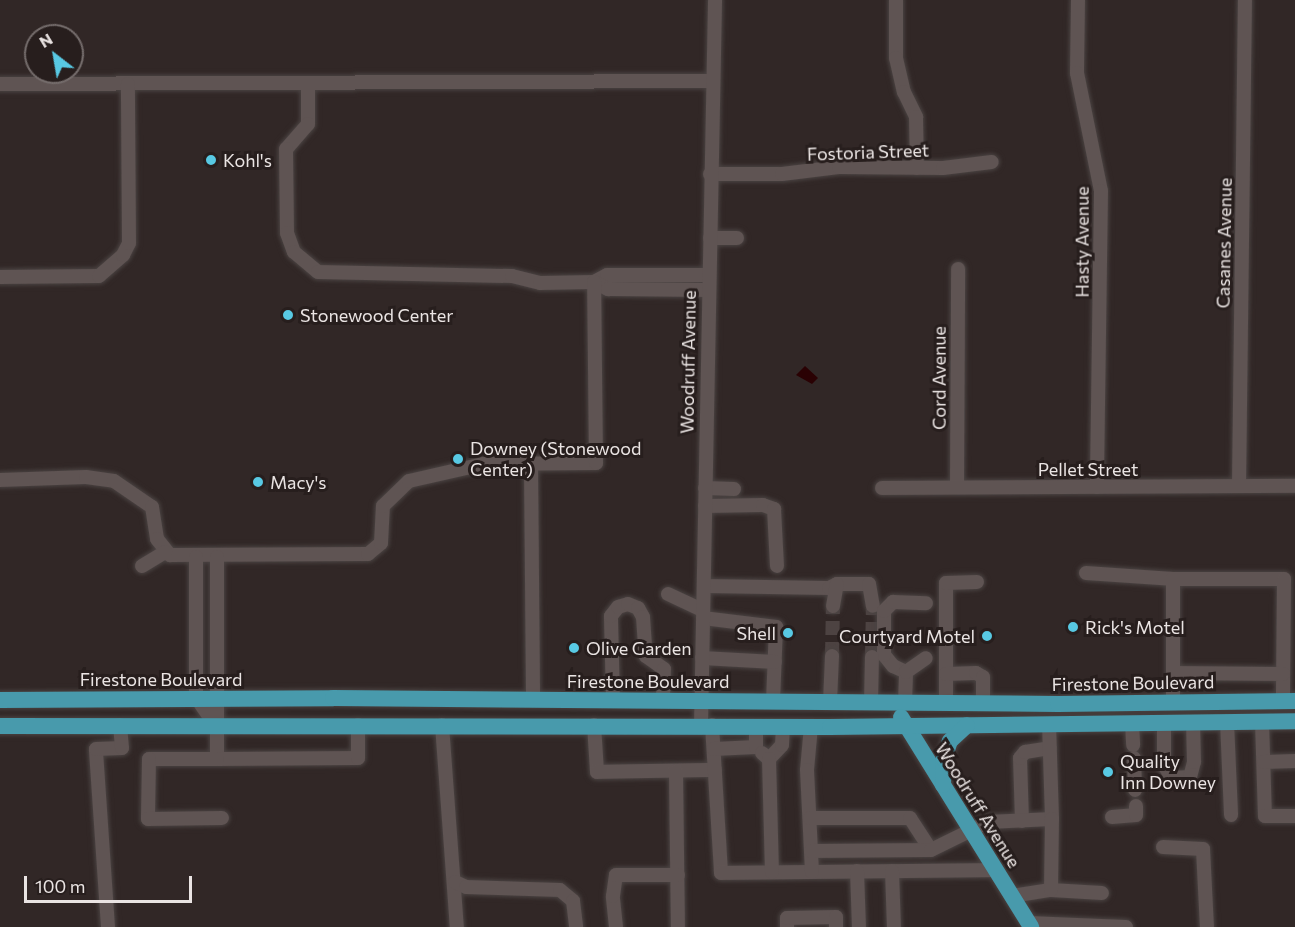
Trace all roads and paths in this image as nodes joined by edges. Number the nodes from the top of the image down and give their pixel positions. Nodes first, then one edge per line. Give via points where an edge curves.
1 (715, 0) edge
2 (896, 0) edge
3 (1078, 0) edge
4 (1245, 0) edge
5 (711, 81) junction
6 (308, 83) junction
7 (0, 84) edge
8 (128, 84) junction
9 (992, 162) dead end
10 (917, 168) junction
11 (710, 174) junction
12 (710, 238) junction
13 (736, 238) dead end
14 (958, 268) dead end
15 (709, 275) junction
16 (0, 277) edge
17 (594, 282) junction
18 (709, 290) junction
19 (531, 464) junction
20 (0, 480) edge
21 (1239, 486) junction
22 (1295, 486) edge
23 (957, 487) junction
24 (1097, 487) junction
25 (705, 488) junction
26 (882, 488) dead end
27 (734, 489) dead end
28 (705, 506) junction
29 (165, 552) junction
30 (196, 557) junction
31 (217, 557) junction
32 (142, 566) dead end
33 (777, 566) dead end
34 (1086, 573) dead end
35 (1173, 579) junction
36 (977, 582) dead end
37 (837, 584) junction
38 (705, 586) junction
39 (668, 594) dead end
40 (926, 603) dead end
41 (833, 606) tunnel mouth
42 (873, 606) tunnel mouth
43 (703, 614) junction
44 (832, 656) tunnel mouth
45 (872, 657) tunnel mouth
46 (702, 658) junction
47 (926, 658) dead end
48 (775, 662) junction
49 (906, 672) junction
50 (946, 674) junction
51 (1173, 674) junction
52 (1283, 674) junction
53 (196, 697) junction
54 (215, 698) junction
55 (663, 699) junction
56 (0, 700) edge
57 (533, 700) junction
58 (613, 700) junction
59 (701, 700) junction
60 (1289, 701) edge
61 (773, 702) junction
62 (830, 702) junction
63 (1173, 702) junction
64 (871, 703) junction
65 (900, 703) junction
66 (946, 703) junction
67 (983, 703) junction
68 (1295, 721) edge
69 (1193, 722) junction
70 (1227, 722) junction
71 (1262, 722) junction
72 (1132, 723) junction
73 (1164, 723) junction
74 (358, 724) junction
75 (1049, 724) junction
76 (120, 725) junction
77 (215, 725) junction
78 (442, 725) junction
79 (594, 725) junction
80 (707, 725) junction
81 (967, 725) junction
82 (0, 726) edge
83 (756, 726) junction
84 (783, 726) junction
85 (811, 726) junction
86 (905, 726) junction
87 (756, 747) junction
88 (1050, 748) junction
89 (714, 749) junction
90 (217, 759) junction
91 (769, 759) junction
92 (1295, 761) edge
93 (1264, 762) junction
94 (715, 770) junction
95 (676, 771) junction
96 (943, 785) junction
97 (1135, 790) dead end
98 (1136, 806) dead end
99 (1231, 815) dead end
100 (1295, 816) edge
101 (1112, 817) dead end
102 (222, 818) dead end
103 (810, 818) junction
104 (1052, 819) junction
105 (1022, 820) junction
106 (971, 831) junction
107 (1163, 847) dead end
108 (931, 850) junction
109 (811, 851) junction
110 (996, 870) junction
111 (857, 871) junction
112 (892, 871) junction
113 (772, 872) junction
114 (812, 872) junction
115 (678, 875) junction
116 (455, 882) junction
117 (1051, 890) junction
118 (1102, 893) dead end
119 (1012, 896) junction
120 (1030, 925) edge
121 (108, 927) edge
122 (457, 927) edge
123 (576, 927) edge
124 (616, 927) edge
125 (678, 927) edge
126 (787, 927) edge
127 (836, 927) edge
128 (859, 927) edge
129 (894, 927) edge
130 (1126, 927) edge
131 (1208, 927) edge

1 - 5 street, Woodruff Avenue
2 - 10 street via 896,58 916,117
3 - 24 street, Hasty Avenue via 1077,74 1101,191
4 - 21 street, Casanes Avenue
5 - 6 street
5 - 11 street, Woodruff Avenue
6 - 8 street
6 - 17 street via 308,124 288,144 286,158 287,233 294,252 306,265 328,275 512,276 540,282
7 - 8 street
8 - 16 street via 129,243 123,255 99,276
9 - 10 street, Fostoria Street
10 - 11 street, Fostoria Street
11 - 12 street, Woodruff Avenue
12 - 13 street
12 - 15 street, Woodruff Avenue
14 - 23 street, Cord Avenue
15 - 17 street via 607,275
15 - 18 street, Woodruff Avenue
17 - 18 street via 608,289
17 - 19 street via 597,464
18 - 25 street, Woodruff Avenue
19 - 31 street via 473,465 409,481 383,506 381,543 368,554
19 - 57 street
20 - 29 street via 86,477 114,481 152,507 157,539
21 - 22 street, Pellet Street
21 - 24 street, Pellet Street
23 - 24 street, Pellet Street
23 - 26 street, Pellet Street
25 - 27 street
25 - 28 street, Woodruff Avenue
28 - 33 street via 763,505 774,509
28 - 38 street, Woodruff Avenue
29 - 30 street
29 - 32 street
30 - 31 street
30 - 53 street
31 - 54 street
34 - 35 street
35 - 51 street
35 - 52 street via 1284,579
36 - 50 street via 946,584
37 - 38 street via 829,588
37 - 41 street
37 - 42 street via 868,584
38 - 43 street, Woodruff Avenue
39 - 43 street
40 - 49 street via 893,602 884,611 885,656 893,666
43 - 46 street, Woodruff Avenue
43 - 48 street via 775,627
44 - 62 street
45 - 64 street
46 - 48 street
46 - 59 street, Woodruff Avenue
47 - 49 street
48 - 61 street
49 - 65 street
50 - 66 street
50 - 67 street via 976,673 983,677
51 - 52 street
51 - 63 street
52 - 60 street
53 - 54 main road, Firestone Boulevard
53 - 56 main road, Firestone Boulevard
53 - 77 street
54 - 57 main road, Firestone Boulevard
54 - 77 street
55 - 58 main road, Firestone Boulevard
55 - 58 street via 664,669 646,656 643,617 638,608 628,604 618,607 611,616
55 - 59 main road, Firestone Boulevard
57 - 58 main road, Firestone Boulevard
59 - 61 main road, Firestone Boulevard
59 - 80 street, Woodruff Avenue
60 - 63 main road, Firestone Boulevard
61 - 62 main road, Firestone Boulevard
62 - 64 main road, Firestone Boulevard
63 - 67 main road, Firestone Boulevard
64 - 65 main road, Firestone Boulevard
65 - 66 main road, Firestone Boulevard
65 - 86 main road, Woodruff Avenue
66 - 67 main road, Firestone Boulevard
68 - 71 main road
69 - 70 main road
69 - 73 main road
69 - 73 street via 1194,762 1190,777 1172,778 1164,765
70 - 71 main road
70 - 99 street
71 - 93 street
72 - 73 main road
72 - 75 main road
72 - 97 street
74 - 77 main road
74 - 78 main road
74 - 90 street via 358,758
75 - 81 main road
75 - 88 street
76 - 77 main road
76 - 82 main road
76 - 121 street via 122,748 96,750
77 - 90 street
78 - 79 main road
78 - 116 street
79 - 80 main road
79 - 95 street via 597,772
80 - 83 main road
80 - 89 street, Woodruff Avenue
81 - 86 main road
81 - 96 main road via 950,741 944,759
83 - 84 main road
83 - 87 street
84 - 85 main road
84 - 91 street via 782,745
85 - 86 main road
85 - 103 street
86 - 96 main road, Woodruff Avenue
87 - 89 street
87 - 91 street
88 - 104 street
88 - 105 street via 1025,752 1020,758
89 - 94 street, Woodruff Avenue
90 - 102 street via 149,759 148,819
91 - 113 street
92 - 93 street
93 - 100 street via 1265,816
94 - 95 street
94 - 113 street, Woodruff Avenue via 721,873
95 - 115 street
96 - 106 main road, Woodruff Avenue
98 - 101 street via 1137,814
103 - 108 street via 910,818
103 - 109 street
104 - 105 street
104 - 117 street
105 - 106 street via 988,822
106 - 108 street
106 - 110 main road, Woodruff Avenue
107 - 131 street via 1203,849
108 - 109 street
109 - 114 street
110 - 112 street
110 - 119 main road, Woodruff Avenue
111 - 112 street
111 - 114 street
111 - 128 street
112 - 129 street
113 - 114 street
115 - 124 street via 616,875
115 - 125 street
116 - 122 street
116 - 123 street via 466,887 560,890 573,901
117 - 118 street
117 - 119 street
119 - 120 main road, Woodruff Avenue
120 - 130 street
126 - 127 street via 787,918 836,917

